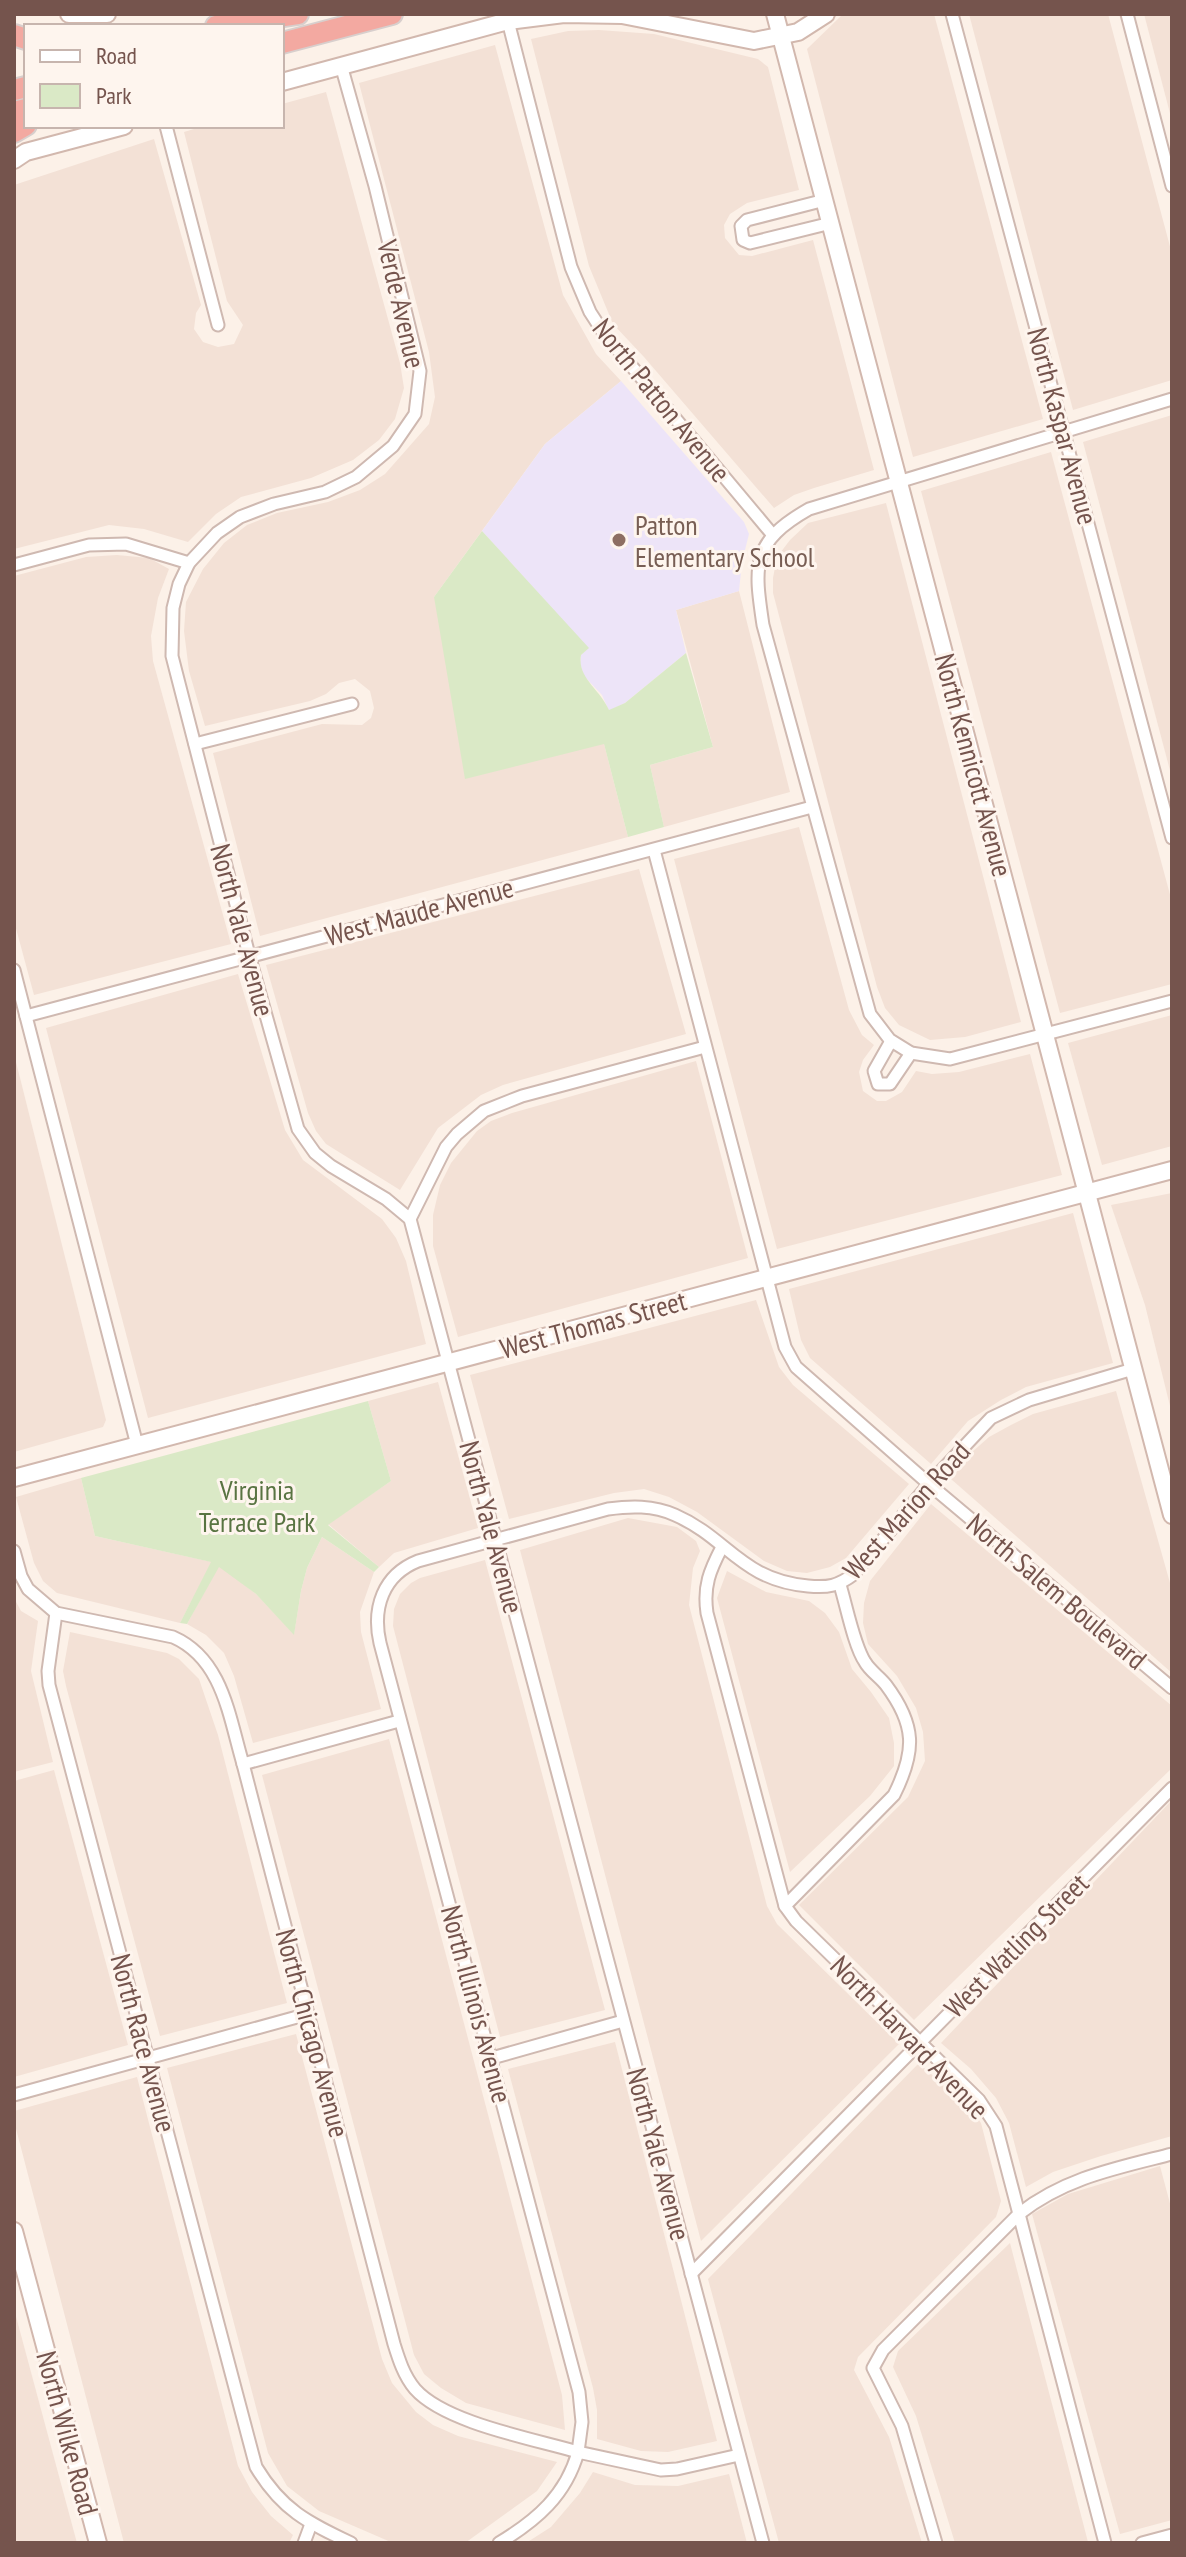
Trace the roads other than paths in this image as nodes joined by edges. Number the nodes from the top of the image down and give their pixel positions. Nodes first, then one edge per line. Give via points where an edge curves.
1 (69, 14) edge
2 (107, 14) edge
3 (298, 14) edge
4 (308, 14) edge
5 (392, 14) edge
6 (775, 14) edge
7 (826, 14) edge
8 (952, 14) edge
9 (1127, 14) edge
10 (508, 21) junction
11 (230, 24) edge
12 (270, 24) edge
13 (781, 37) junction
14 (284, 43) edge
15 (341, 65) junction
16 (284, 81) edge
17 (118, 128) edge
18 (167, 128) edge
19 (14, 160) edge
20 (1172, 186) edge
21 (825, 200) junction
22 (831, 223) junction
23 (218, 325) dead end
24 (1172, 399) edge
25 (1064, 432) junction
26 (899, 480) junction
27 (772, 534) junction
28 (189, 563) junction
29 (14, 565) edge
30 (352, 704) dead end
31 (195, 744) junction
32 (812, 807) junction
33 (1172, 838) edge
34 (654, 850) junction
35 (249, 955) junction
36 (14, 970) edge
37 (1172, 1001) edge
38 (26, 1016) junction
39 (1044, 1034) junction
40 (891, 1041) junction
41 (705, 1047) junction
42 (911, 1053) junction
43 (1172, 1170) edge
44 (1087, 1192) junction
45 (410, 1219) junction
46 (767, 1278) junction
47 (448, 1362) junction
48 (1133, 1369) junction
49 (137, 1445) junction
50 (14, 1478) edge
51 (929, 1484) junction
52 (1172, 1515) edge
53 (496, 1540) junction
54 (722, 1547) junction
55 (14, 1551) edge
56 (406, 1566) joint
57 (840, 1585) junction
58 (56, 1613) junction
59 (1172, 1688) edge
60 (399, 1721) junction
61 (243, 1764) junction
62 (1172, 1788) edge
63 (785, 1906) junction
64 (308, 2014) junction
65 (623, 2021) junction
66 (918, 2043) junction
67 (492, 2058) junction
68 (148, 2059) junction
69 (14, 2095) edge
70 (1172, 2154) edge
71 (1019, 2214) junction
72 (14, 2231) edge
73 (691, 2274) junction
74 (578, 2452) junction
75 (739, 2455) junction
76 (311, 2524) junction
77 (1172, 2535) edge
78 (98, 2543) edge
79 (304, 2543) edge
80 (351, 2543) edge
81 (499, 2543) edge
82 (763, 2543) edge
83 (936, 2543) edge
84 (1105, 2543) edge
85 (1142, 2543) edge

1 - 2 street
3 - 11 highway
4 - 12 highway
5 - 14 highway
6 - 13 street, North Kennicott Avenue
7 - 13 street
8 - 25 street, North Kaspar Avenue
9 - 20 street
10 - 13 street via 564,14 622,15 754,41
10 - 15 street
10 - 27 street, North Patton Avenue via 571,267 590,312
13 - 21 street, North Kennicott Avenue
15 - 16 street
15 - 28 street, Verde Avenue via 420,371 415,414 393,446 356,477 325,492 240,517
17 - 19 street via 26,152
18 - 23 street
21 - 22 street, North Kennicott Avenue
21 - 22 street via 747,220 741,234 750,243
22 - 26 street, North Kennicott Avenue
24 - 25 street
25 - 26 street
25 - 33 street, North Kaspar Avenue
26 - 27 street via 809,509
26 - 39 street, North Kennicott Avenue
27 - 32 street via 758,568 763,625
28 - 29 street via 126,544 89,545
28 - 31 street, North Yale Avenue via 173,608 172,656
30 - 31 street
31 - 35 street, North Yale Avenue
32 - 34 street, West Maude Avenue
32 - 40 street via 870,1014
34 - 35 street, West Maude Avenue
34 - 41 street
35 - 38 street, West Maude Avenue
35 - 45 street, North Yale Avenue via 298,1129 331,1166
36 - 38 street
37 - 39 street
38 - 49 street
39 - 42 street via 950,1059
39 - 44 street, North Kennicott Avenue
40 - 42 street
40 - 42 street via 874,1071 878,1084 890,1084
41 - 45 street via 484,1111 446,1147
41 - 46 street
43 - 44 street, West Thomas Street
44 - 46 street, West Thomas Street
44 - 48 street, North Kennicott Avenue
45 - 47 street, North Yale Avenue
46 - 47 street, West Thomas Street
46 - 51 street, North Salem Boulevard via 785,1347 796,1367
47 - 49 street, West Thomas Street
47 - 53 street, North Yale Avenue
48 - 51 street, West Marion Road via 1029,1400 991,1418
48 - 52 street, North Kennicott Avenue
49 - 50 street, West Thomas Street
51 - 57 street, West Marion Road
51 - 59 street, North Salem Boulevard
53 - 54 street, West Marion Road via 632,1506 673,1514
53 - 56 street, West Marion Road
53 - 65 street, North Yale Avenue
54 - 57 street, West Marion Road via 755,1572 785,1584
54 - 63 street, North Harvard Avenue via 705,1585 707,1613
55 - 58 street via 28,1589
56 - 60 street, North Illinois Avenue via 392,1577 378,1612 378,1634
57 - 63 street via 864,1661 894,1698 911,1747 894,1795
58 - 61 street, North Chicago Avenue via 188,1643 217,1680
58 - 68 street, North Race Avenue via 49,1685
60 - 61 street
60 - 67 street, North Illinois Avenue
61 - 64 street, North Chicago Avenue
62 - 66 street, West Watling Street
63 - 66 street, North Harvard Avenue
64 - 68 street
64 - 74 street, North Chicago Avenue via 394,2344 411,2384 435,2405 465,2420
65 - 67 street
65 - 73 street, North Yale Avenue
66 - 71 street, North Harvard Avenue via 988,2112
66 - 73 street, West Watling Street
67 - 74 street, North Illinois Avenue via 579,2392
68 - 69 street
68 - 76 street, North Race Avenue via 256,2467 283,2504
70 - 71 street via 1058,2187
71 - 83 street via 883,2350 873,2368 897,2413
71 - 84 street, North Harvard Avenue
72 - 78 street, North Wilke Road
73 - 75 street, North Yale Avenue
74 - 75 street, North Chicago Avenue via 661,2470
74 - 81 street, North Illinois Avenue via 568,2480 549,2505
75 - 82 street, North Yale Avenue
76 - 79 street
76 - 80 street, North Race Avenue
77 - 85 street

